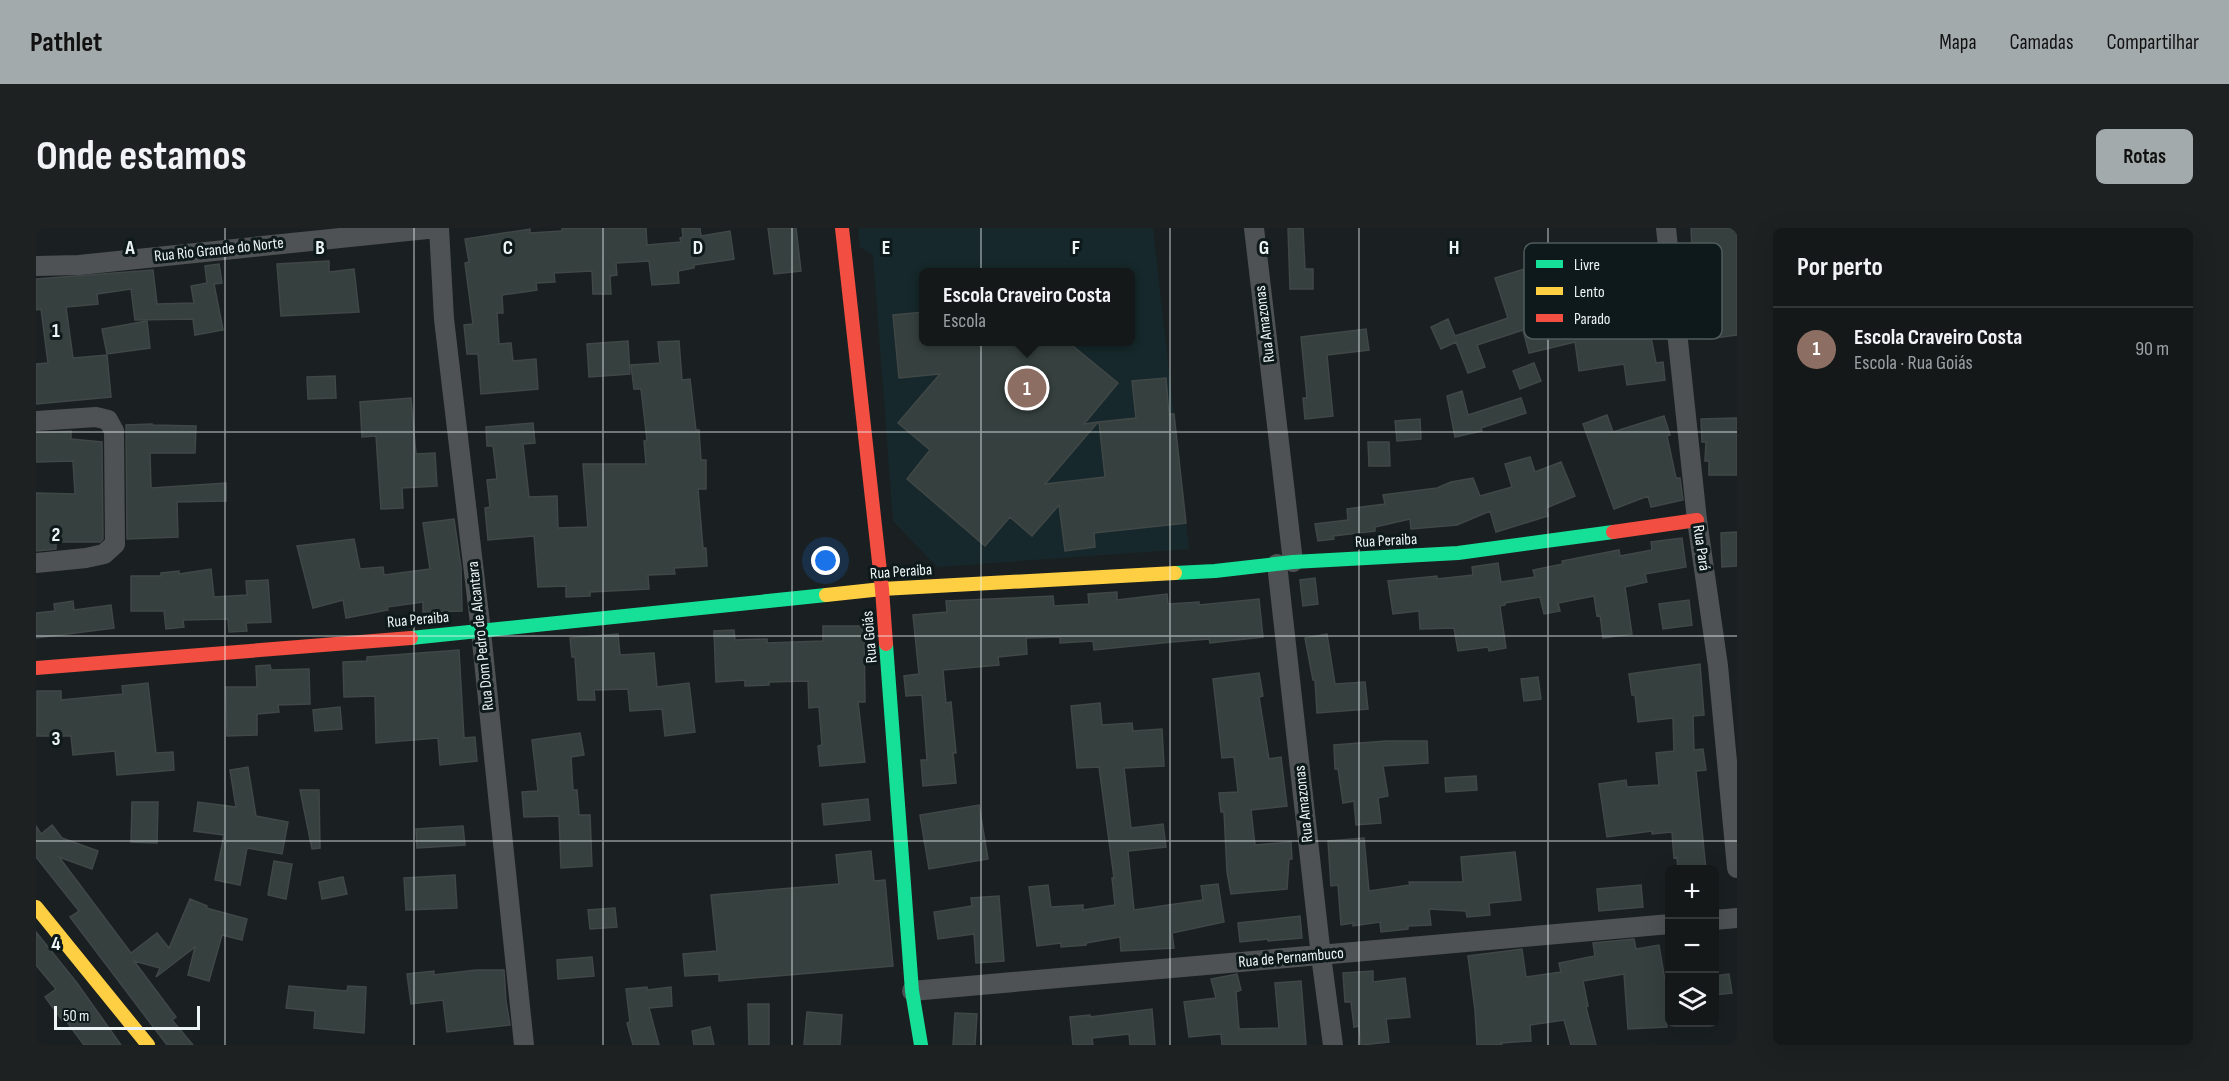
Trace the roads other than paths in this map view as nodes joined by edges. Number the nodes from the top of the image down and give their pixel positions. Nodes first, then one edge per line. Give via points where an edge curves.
1 (438, 228) edge
2 (842, 228) edge
3 (1254, 228) edge
4 (1666, 228) edge
5 (1668, 243) edge
6 (36, 266) edge
7 (1678, 339) edge
8 (36, 421) edge
9 (1697, 520) junction
10 (36, 563) edge
11 (1285, 563) junction
12 (882, 589) junction
13 (481, 632) junction
14 (1728, 666) edge
15 (36, 668) edge
16 (1737, 868) edge
17 (36, 907) edge
18 (1737, 918) edge
19 (1719, 920) edge
20 (1665, 924) edge
21 (1321, 956) junction
22 (912, 991) junction
23 (148, 1045) edge
24 (524, 1045) edge
25 (921, 1045) edge
26 (1333, 1045) edge

1 - 6 street, Rua Rio Grande do Norte via 80,265
1 - 13 street, Rua Dom Pedro de Alcantara via 444,319
2 - 12 street, Rua Goiás
3 - 11 street, Rua Amazonas
4 - 5 street, Rua Pará
7 - 9 street, Rua Pará
8 - 10 street via 96,417 108,420 114,431 115,526 115,544 104,554
9 - 11 street, Rua Peraiba via 1458,553
9 - 14 street, Rua Pará
11 - 12 street, Rua Peraiba via 1215,571
11 - 21 street, Rua Amazonas
12 - 13 street, Rua Peraiba
12 - 22 street, Rua Goiás
13 - 15 street, Rua Peraiba
13 - 24 street, Rua Dom Pedro de Alcantara
14 - 16 street, Rua Pará
17 - 23 street
18 - 19 street
20 - 21 street, Rua de Pernambuco
21 - 22 street, Rua de Pernambuco
21 - 26 street, Rua Amazonas
22 - 25 street, Rua Goiás

